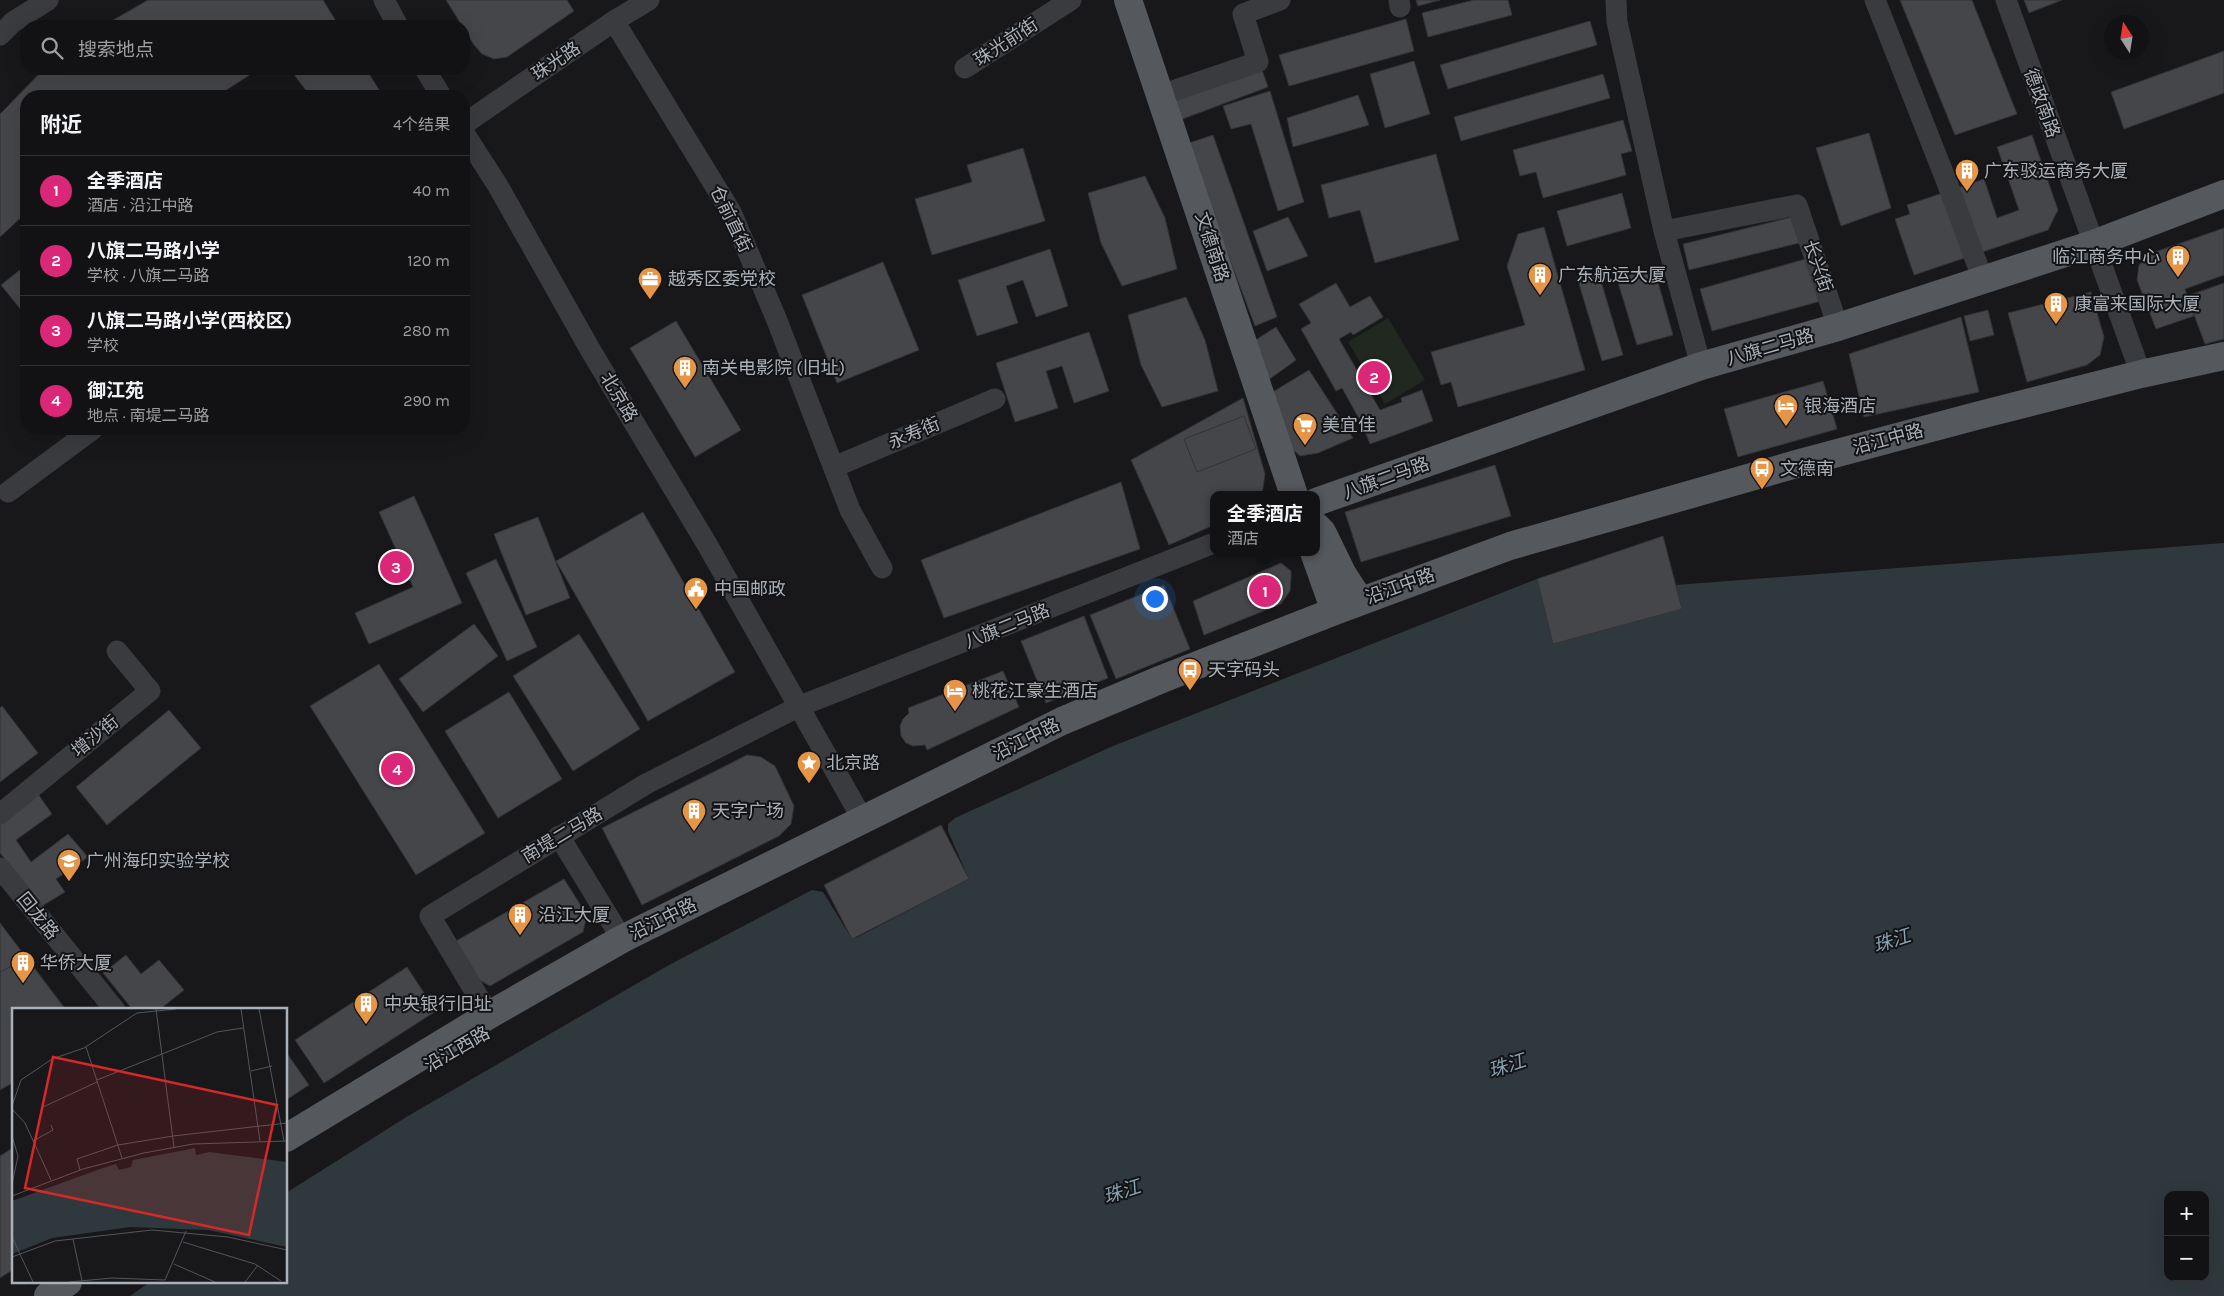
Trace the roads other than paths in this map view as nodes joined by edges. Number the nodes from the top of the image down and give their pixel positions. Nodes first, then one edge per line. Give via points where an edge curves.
1 (22, 0) edge
2 (48, 0) edge
3 (384, 0) edge
4 (649, 0) edge
5 (1072, 0) edge
6 (1128, 0) edge
7 (1280, 0) edge
8 (1616, 0) edge
9 (1875, 0) edge
10 (2006, 0) edge
11 (0, 15) edge
12 (395, 20) edge
13 (614, 22) junction
14 (0, 35) edge
15 (965, 68) dead end
16 (428, 75) edge
17 (437, 90) edge
18 (1161, 95) junction
19 (470, 120) edge
20 (470, 151) edge
21 (2224, 194) edge
22 (1664, 231) junction
23 (2093, 244) junction
24 (1983, 280) junction
25 (1838, 327) junction
26 (2224, 356) edge
27 (1701, 366) junction
28 (2141, 374) junction
29 (995, 399) dead end
30 (85, 435) edge
31 (834, 467) junction
32 (1293, 491) edge
33 (8, 492) dead end
34 (1320, 501) edge
35 (1320, 530) edge
36 (1210, 545) edge
37 (1315, 556) edge
38 (882, 568) dead end
39 (1360, 601) junction
40 (1334, 611) junction
41 (117, 651) dead end
42 (800, 706) junction
43 (0, 814) edge
44 (863, 820) junction
45 (559, 836) junction
46 (0, 868) edge
47 (626, 945) junction
48 (113, 1008) edge
49 (489, 1015) junction
50 (288, 1137) edge
51 (288, 1151) edge
52 (65, 1284) edge
53 (87, 1284) edge
54 (48, 1296) edge
55 (70, 1296) edge

1 - 11 street
2 - 14 street via 13,22
3 - 12 street
4 - 13 street, 珠光路
5 - 15 street, 珠光前街
6 - 18 main road, 文德南路
7 - 18 street via 1244,14 1258,62
8 - 22 street via 1617,22
9 - 24 street
10 - 23 street, 德政南路
13 - 19 street, 珠光路
13 - 31 street, 仓前直街 via 731,212
16 - 17 street
18 - 32 main road, 文德南路
20 - 42 street, 北京路
21 - 23 main road, 八旗二马路
22 - 25 street, 长兴街 via 1797,204
22 - 27 street
23 - 24 main road, 八旗二马路
23 - 28 street, 德政南路
24 - 25 main road, 八旗二马路
25 - 27 main road, 八旗二马路
26 - 28 main road, 沿江中路
27 - 34 main road, 八旗二马路
28 - 39 main road, 沿江中路 via 1800,463 1510,546
29 - 31 street, 永寿街
30 - 33 street
31 - 38 street, 仓前直街 via 850,510
35 - 39 main road
36 - 42 street, 八旗二马路
37 - 40 main road
39 - 40 main road, 沿江中路
40 - 44 main road, 沿江中路 via 1062,721
41 - 43 street, 增沙街 via 150,691
42 - 44 street, 北京路
42 - 45 street, 南堤二马路 via 646,784
44 - 47 main road, 沿江中路
45 - 47 street
45 - 49 street, 南堤二马路 via 430,916
46 - 48 street, 回龙路
47 - 49 main road, 沿江西路
47 - 51 main road, 沿江西路
49 - 50 main road, 沿江西路
52 - 54 main road
53 - 55 main road

